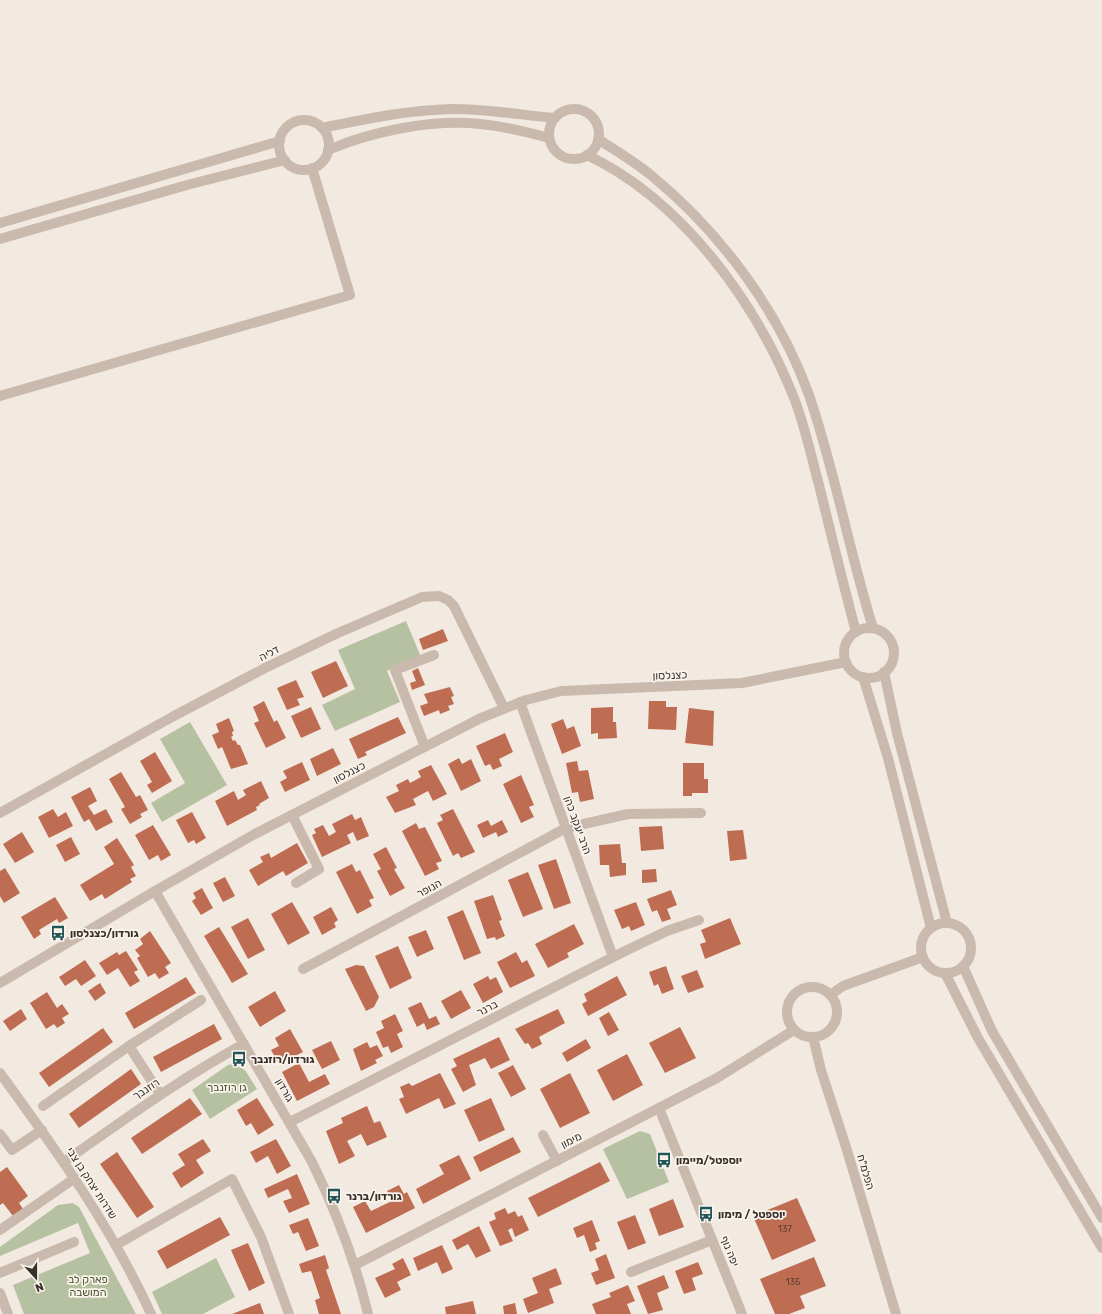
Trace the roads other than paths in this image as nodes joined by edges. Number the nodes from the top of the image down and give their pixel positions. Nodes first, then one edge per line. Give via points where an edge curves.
1 (555, 118) junction
2 (322, 128) junction
3 (549, 138) junction
4 (598, 138) junction
5 (280, 141) junction
6 (328, 150) junction
7 (587, 155) junction
8 (285, 160) junction
9 (312, 168) junction
10 (0, 224) edge
11 (0, 239) edge
12 (0, 396) edge
13 (873, 628) junction
14 (856, 632) junction
15 (434, 654) dead end
16 (846, 662) junction
17 (884, 672) junction
18 (864, 677) junction
19 (520, 702) junction
20 (504, 708) junction
21 (425, 747) junction
22 (0, 813) edge
23 (701, 813) dead end
24 (292, 814) junction
25 (566, 828) junction
26 (296, 883) dead end
27 (155, 890) junction
28 (698, 920) dead end
29 (947, 923) junction
30 (931, 928) junction
31 (613, 957) junction
32 (923, 957) junction
33 (963, 966) junction
34 (303, 969) dead end
35 (945, 973) junction
36 (0, 984) edge
37 (830, 995) junction
38 (201, 1000) dead end
39 (794, 1030) junction
40 (814, 1037) junction
41 (244, 1044) junction
42 (129, 1046) junction
43 (0, 1073) edge
44 (160, 1094) junction
45 (43, 1106) dead end
46 (659, 1108) junction
47 (290, 1122) junction
48 (42, 1130) junction
49 (0, 1134) edge
50 (543, 1135) dead end
51 (557, 1161) junction
52 (65, 1162) junction
53 (75, 1178) junction
54 (1102, 1218) edge
55 (0, 1230) edge
56 (712, 1240) junction
57 (74, 1242) dead end
58 (116, 1245) junction
59 (1102, 1248) edge
60 (355, 1265) junction
61 (631, 1272) dead end
62 (0, 1273) edge
63 (0, 1293) edge
64 (8, 1314) edge
65 (151, 1314) edge
66 (289, 1314) edge
67 (368, 1314) edge
68 (742, 1314) edge
69 (896, 1314) edge

1 - 2 street via 490,110 452,109 391,114
1 - 3 street via 551,124
1 - 4 street via 569,110 584,112 594,121
2 - 5 street via 310,121 296,122 287,127
2 - 6 street via 329,140
3 - 6 street via 481,124 454,123 391,129 351,140
3 - 7 street via 556,151 564,157 578,159
4 - 7 street via 594,148
4 - 13 street via 651,175 692,213 746,277 782,334 806,388 821,435
5 - 8 street via 280,149
5 - 10 street
6 - 9 street via 322,162
7 - 14 street via 629,178 669,212 728,278 757,321 795,399
8 - 9 street via 299,169
8 - 11 street via 186,185
9 - 12 street via 350,294
13 - 14 street
13 - 17 street via 887,636 893,648 892,663
14 - 16 street via 849,638 845,648
15 - 21 street via 394,670
16 - 18 street via 855,673
16 - 19 street, כצנלסון via 742,683 673,688 574,689
17 - 18 street via 873,677
17 - 29 street via 897,733
18 - 30 street via 888,758
19 - 20 street, כצנלסון
19 - 25 street, הרב יעקב כהן
20 - 21 street, כצנלסון
20 - 22 street, דליה via 454,606 444,597 429,596 364,621 265,668
21 - 24 street, כצנלסון
23 - 25 street, הנופר via 628,814
24 - 26 street via 320,869
24 - 27 street, כצנלסון
25 - 31 street, הרב יעקב כהן
25 - 34 street, הנופר
27 - 36 street, כצנלסון
27 - 41 street, גורדון
28 - 31 street, ברנר
29 - 30 street
29 - 33 street via 960,927 970,939 970,953
30 - 32 street via 922,942
31 - 47 street, ברנר
32 - 35 street via 932,969
32 - 37 street via 843,986
33 - 35 street
33 - 54 street via 992,1031
35 - 59 street via 978,1038
37 - 39 street via 812,987 795,994 789,1002 787,1012 788,1021
37 - 40 street via 836,1008 834,1022 825,1033
38 - 42 street
39 - 40 street via 802,1035
39 - 46 street, מימון via 718,1078
40 - 69 street, הפלמ"ח via 821,1070
41 - 44 street, רוזנבך
41 - 47 street, גורדון
42 - 44 street
42 - 45 street
43 - 48 street, שדרות יצחק בן צבי
44 - 52 street, רוזנבך
46 - 51 street, מימון
46 - 56 street, יפה נוף
47 - 60 street, גורדון via 331,1201
48 - 49 street via 12,1150
48 - 52 street, שדרות יצחק בן צבי
50 - 51 street
51 - 60 street, מימון
52 - 53 street, שדרות יצחק בן צבי
53 - 55 street
53 - 58 street, שדרות יצחק בן צבי
56 - 61 street
56 - 68 street, יפה נוף
57 - 62 street
58 - 65 street, שדרות יצחק בן צבי
58 - 66 street via 232,1178 261,1237
60 - 67 street, גורדון
63 - 64 street

